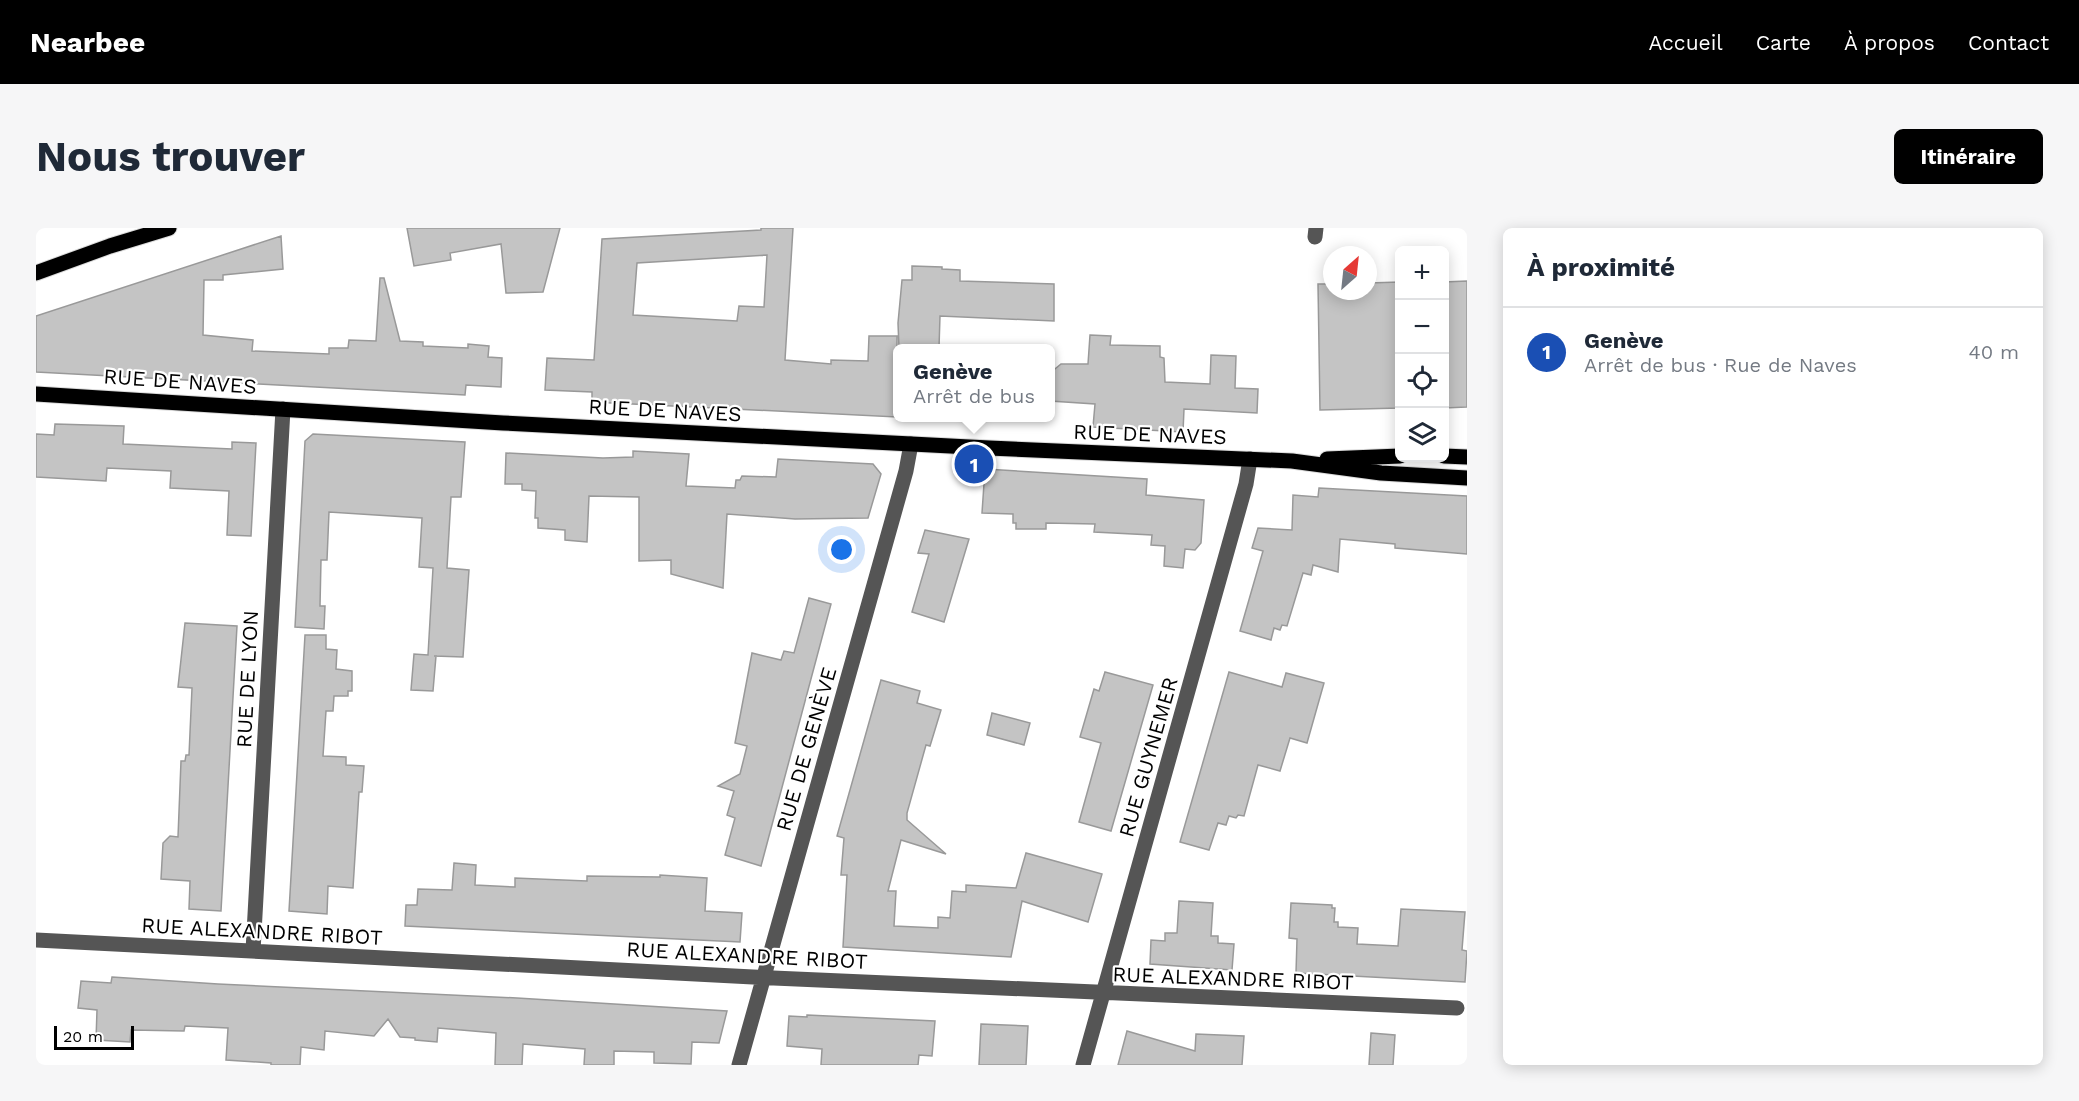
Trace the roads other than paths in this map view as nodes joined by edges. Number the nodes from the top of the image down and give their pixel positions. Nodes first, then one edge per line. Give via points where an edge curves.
1 (169, 228) edge
2 (36, 273) edge
3 (36, 394) edge
4 (283, 409) junction
5 (911, 444) junction
6 (1395, 456) edge
7 (1449, 456) edge
8 (1467, 457) edge
9 (1250, 459) junction
10 (1292, 461) junction
11 (1467, 478) edge
12 (36, 940) edge
13 (254, 951) junction
14 (764, 978) junction
15 (1103, 993) junction
16 (1457, 1008) dead end
17 (739, 1065) edge
18 (1083, 1065) edge

1 - 2 main road
3 - 4 main road, RUE DE NAVES
4 - 5 main road, RUE DE NAVES
4 - 13 street, RUE DE LYON
5 - 9 main road, RUE DE NAVES
5 - 14 street, RUE DE GENÈVE
6 - 10 main road, RUE DE NAVES
7 - 8 main road
9 - 10 main road, RUE DE NAVES
9 - 15 street, RUE GUYNEMER
10 - 11 main road, RUE DE NAVES
12 - 13 street, RUE ALEXANDRE RIBOT
13 - 14 street, RUE ALEXANDRE RIBOT
14 - 15 street, RUE ALEXANDRE RIBOT
14 - 17 street, RUE DE GENÈVE
15 - 16 street, RUE ALEXANDRE RIBOT
15 - 18 street, RUE GUYNEMER

